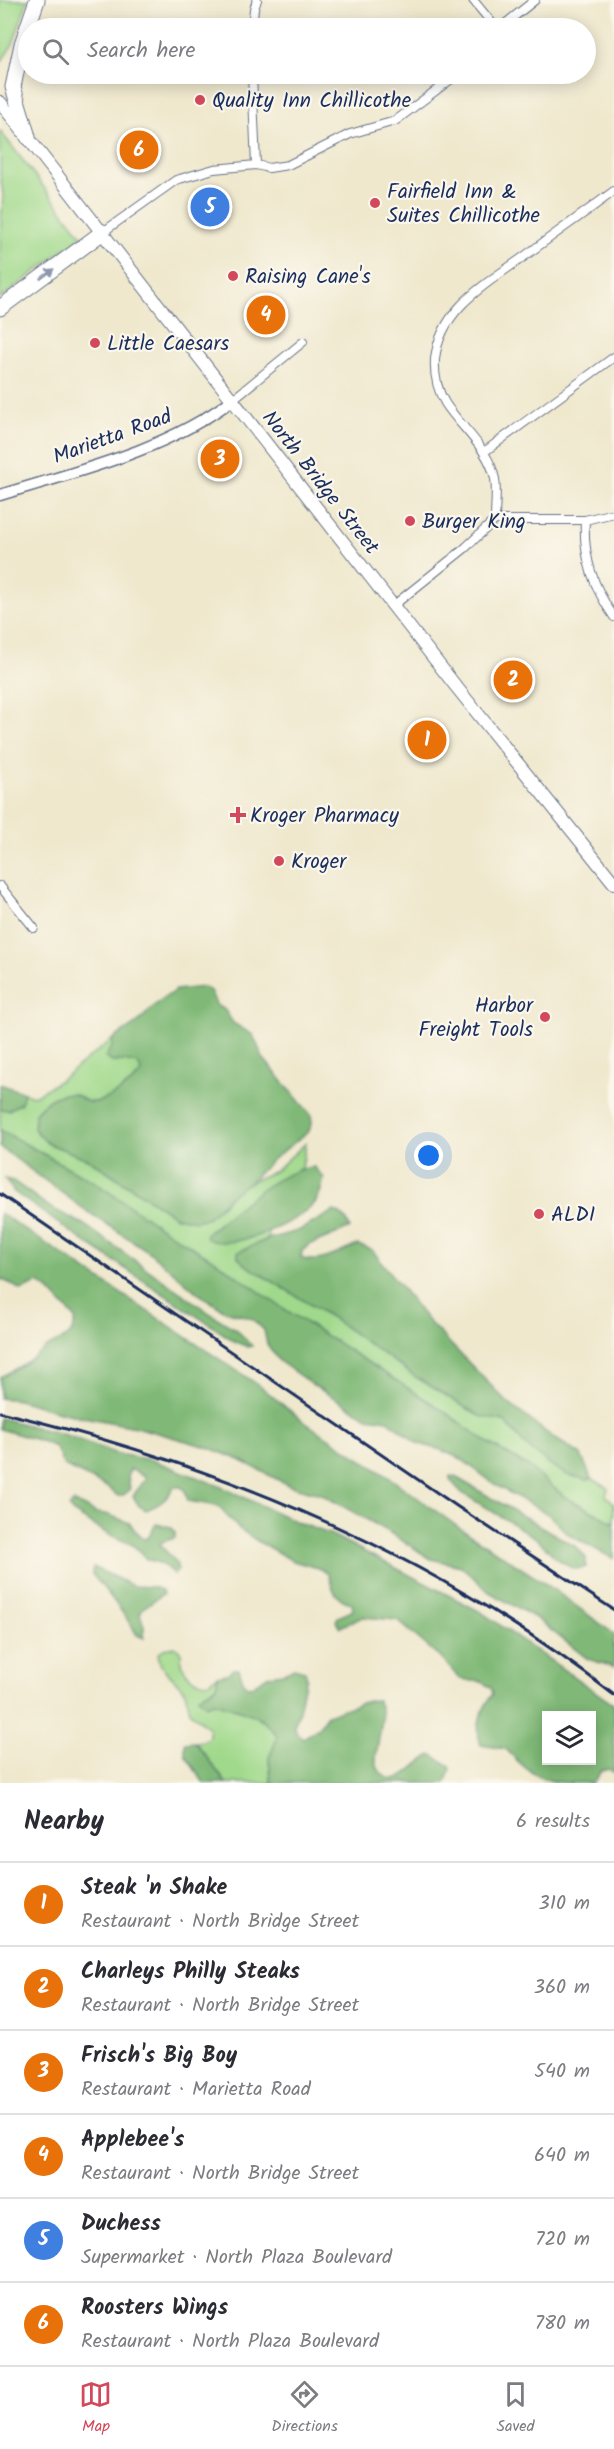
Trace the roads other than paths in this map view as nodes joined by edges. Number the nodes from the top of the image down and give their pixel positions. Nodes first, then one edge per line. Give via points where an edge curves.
1 (38, 0) edge
2 (257, 0) edge
3 (473, 0) edge
4 (535, 0) edge
5 (31, 18) edge
6 (254, 18) edge
7 (489, 18) edge
8 (511, 18) edge
9 (18, 63) edge
10 (252, 84) edge
11 (445, 84) edge
12 (0, 102) edge
13 (28, 137) junction
14 (256, 165) junction
15 (614, 191) edge
16 (103, 232) junction
17 (0, 308) edge
18 (303, 342) dead end
19 (614, 357) edge
20 (232, 400) junction
21 (484, 452) junction
22 (0, 495) edge
23 (614, 513) edge
24 (495, 520) junction
25 (585, 520) junction
26 (394, 605) junction
27 (614, 617) edge
28 (614, 883) edge
29 (0, 886) edge
30 (34, 928) dead end

1 - 5 highway
2 - 6 street
3 - 7 street
4 - 8 street
9 - 13 highway via 13,87
10 - 14 street
11 - 14 street via 395,121 342,138 288,165
12 - 13 main road, North Bridge Street
13 - 16 main road, North Bridge Street
14 - 16 street via 214,169 176,180
15 - 21 street via 464,301 441,331 434,374 438,388 451,412
17 -> 16 highway
16 - 20 main road, North Bridge Street
18 - 20 street
19 - 21 street
20 - 22 street, Marietta Road via 202,422 163,440
20 - 26 main road, North Bridge Street
21 - 24 street via 495,479
23 - 25 street
24 - 25 street
24 - 26 street
25 - 27 street via 587,562
26 - 28 main road, North Bridge Street
29 - 30 street

